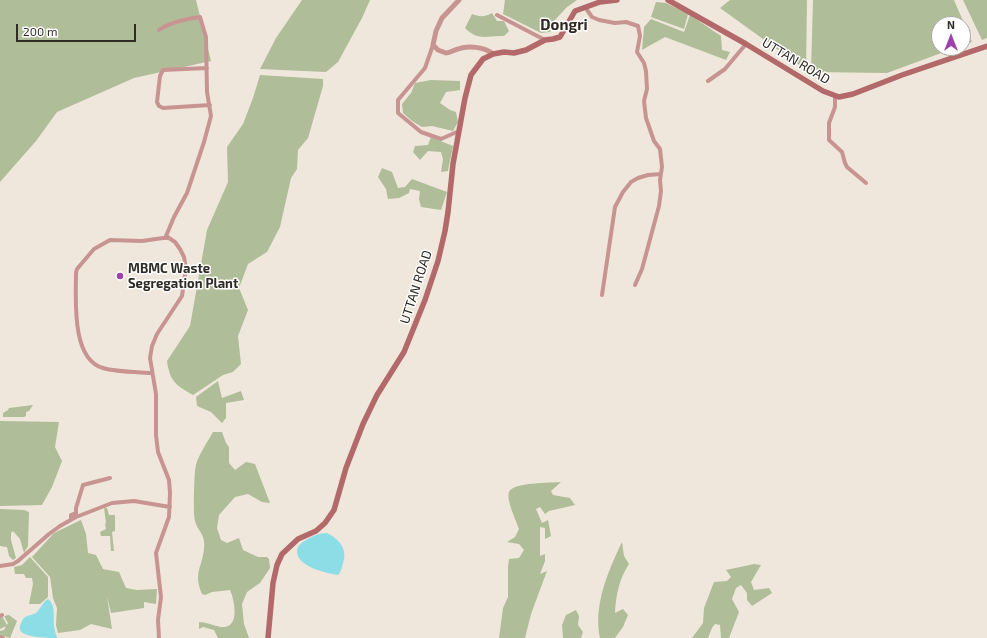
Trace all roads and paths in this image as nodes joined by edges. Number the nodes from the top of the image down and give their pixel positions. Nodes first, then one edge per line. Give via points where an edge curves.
1 (459, 0) edge
2 (617, 0) edge
3 (668, 0) edge
4 (600, 1) edge
5 (584, 7) junction
6 (497, 15) dead end
7 (159, 30) dead end
8 (544, 40) junction
9 (746, 44) junction
10 (433, 45) junction
11 (987, 46) edge
12 (493, 54) junction
13 (207, 68) junction
14 (708, 81) dead end
15 (835, 96) junction
16 (210, 105) junction
17 (459, 131) junction
18 (661, 174) junction
19 (866, 183) dead end
20 (172, 240) junction
21 (635, 286) dead end
22 (602, 295) dead end
23 (152, 373) junction
24 (110, 478) dead end
25 (170, 507) junction
26 (71, 519) junction
27 (0, 566) edge
28 (159, 638) edge
29 (268, 638) edge

1 - 10 street via 442,18
2 - 4 main road
3 - 9 main road, UTTAN ROAD
4 - 5 main road
5 - 8 main road via 575,11 560,37
5 - 18 street via 592,17 599,20 626,22 638,26 640,36 637,52 646,71 646,118 654,141 660,149
6 - 8 street
7 - 13 street via 200,17 206,37
8 - 12 main road via 526,50
9 - 14 street via 724,69
9 - 15 main road, UTTAN ROAD
10 - 12 street via 446,53 468,47 486,49
10 - 17 street via 425,68 398,100 398,113 421,132 440,139
11 - 15 main road, UTTAN ROAD via 902,74 853,94
12 - 17 main road, UTTAN ROAD via 483,59 472,75
13 - 16 street
13 - 16 street via 163,70 157,102 163,108
15 - 19 street via 835,107 829,123 829,140 842,152 847,167
16 - 20 street via 209,124 187,193 166,236
17 - 29 main road, UTTAN ROAD via 445,230 425,300 404,352 377,395 363,424 346,468 334,510 316,531 298,539 282,554 273,583
18 - 21 street via 658,206 642,269
18 - 22 street via 648,175 631,182 615,207
20 - 23 street via 184,257 185,284 182,296 152,346
20 - 23 street via 110,240 94,248 76,273 77,328 87,356 94,364 103,368
23 - 25 street via 156,394 158,452 169,480
24 - 26 street via 83,485 76,513 71,515
25 - 26 street via 134,501 124,502
25 - 28 street via 167,526 156,553 161,597
26 - 27 street via 18,561

